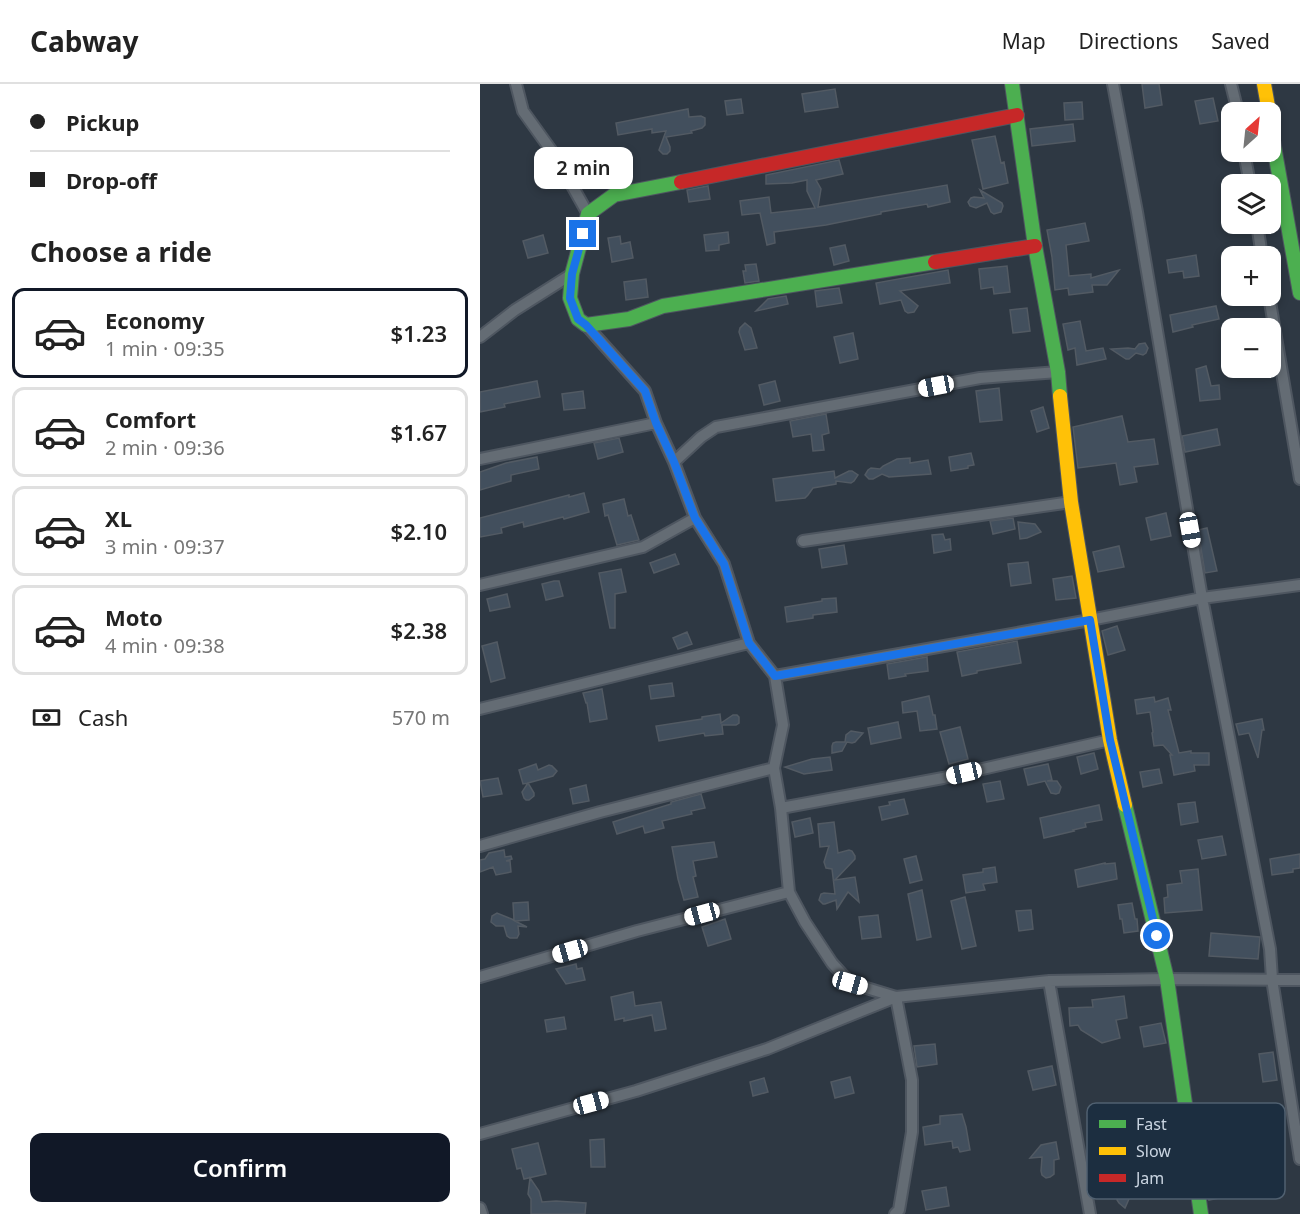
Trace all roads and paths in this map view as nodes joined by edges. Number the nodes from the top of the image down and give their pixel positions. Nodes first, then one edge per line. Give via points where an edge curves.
1 (516, 84) edge
2 (1012, 84) edge
3 (1113, 84) edge
4 (1231, 84) edge
5 (1264, 84) edge
6 (1236, 102) edge
7 (1267, 102) edge
8 (1017, 115) junction
9 (1277, 162) edge
10 (588, 214) junction
11 (1035, 246) junction
12 (572, 274) junction
13 (1300, 293) edge
14 (1271, 306) edge
15 (586, 325) junction
16 (480, 337) edge
17 (1058, 372) junction
18 (656, 423) junction
19 (480, 459) edge
20 (674, 462) junction
21 (1300, 479) edge
22 (1071, 502) junction
23 (695, 518) junction
24 (802, 541) dead end
25 (480, 585) edge
26 (1300, 585) edge
27 (1202, 598) junction
28 (1090, 620) junction
29 (749, 643) junction
30 (775, 676) junction
31 (480, 709) edge
32 (1110, 740) junction
33 (774, 768) junction
34 (781, 808) junction
35 (480, 846) edge
36 (789, 892) junction
37 (480, 977) edge
38 (1167, 979) junction
39 (1272, 979) junction
40 (1300, 980) edge
41 (1049, 981) junction
42 (896, 997) junction
43 (1185, 1103) edge
44 (480, 1134) edge
45 (1300, 1159) edge
46 (1087, 1197) edge
47 (1087, 1199) edge
48 (1199, 1199) edge
49 (480, 1208) edge
50 (899, 1212) edge
51 (482, 1214) edge
52 (1090, 1214) edge
53 (1201, 1214) edge

1 - 10 street via 524,111
2 - 8 street
3 - 27 street
4 - 6 street
5 - 7 street
8 - 10 street via 614,195
8 - 11 street
9 - 13 street
10 - 12 street
11 - 15 street via 663,306 629,319
11 - 17 street
12 - 15 street via 570,298 578,319
12 - 16 street
14 - 21 street
15 - 18 street via 645,391
17 - 20 street via 980,378 716,427
17 - 22 street
18 - 19 street
18 - 20 street
20 - 23 street
22 - 24 street
22 - 28 street
23 - 25 street via 643,547
23 - 29 street via 724,564
26 - 27 street
27 - 28 street
27 - 39 street via 1270,950
28 - 30 street
28 - 32 street
29 - 30 street
29 - 31 street
30 - 33 street via 783,725
32 - 34 street via 943,778
32 - 38 street
33 - 34 street
33 - 35 street
34 - 36 street
36 - 37 street
36 - 42 street via 832,963 850,983
38 - 39 street
38 - 41 street
38 - 43 street
39 - 40 street
39 - 45 street
41 - 42 street
41 - 46 street
42 - 44 street via 767,1049 636,1091
42 - 50 street via 912,1080 912,1132
47 - 52 street
48 - 53 street
49 - 51 street

